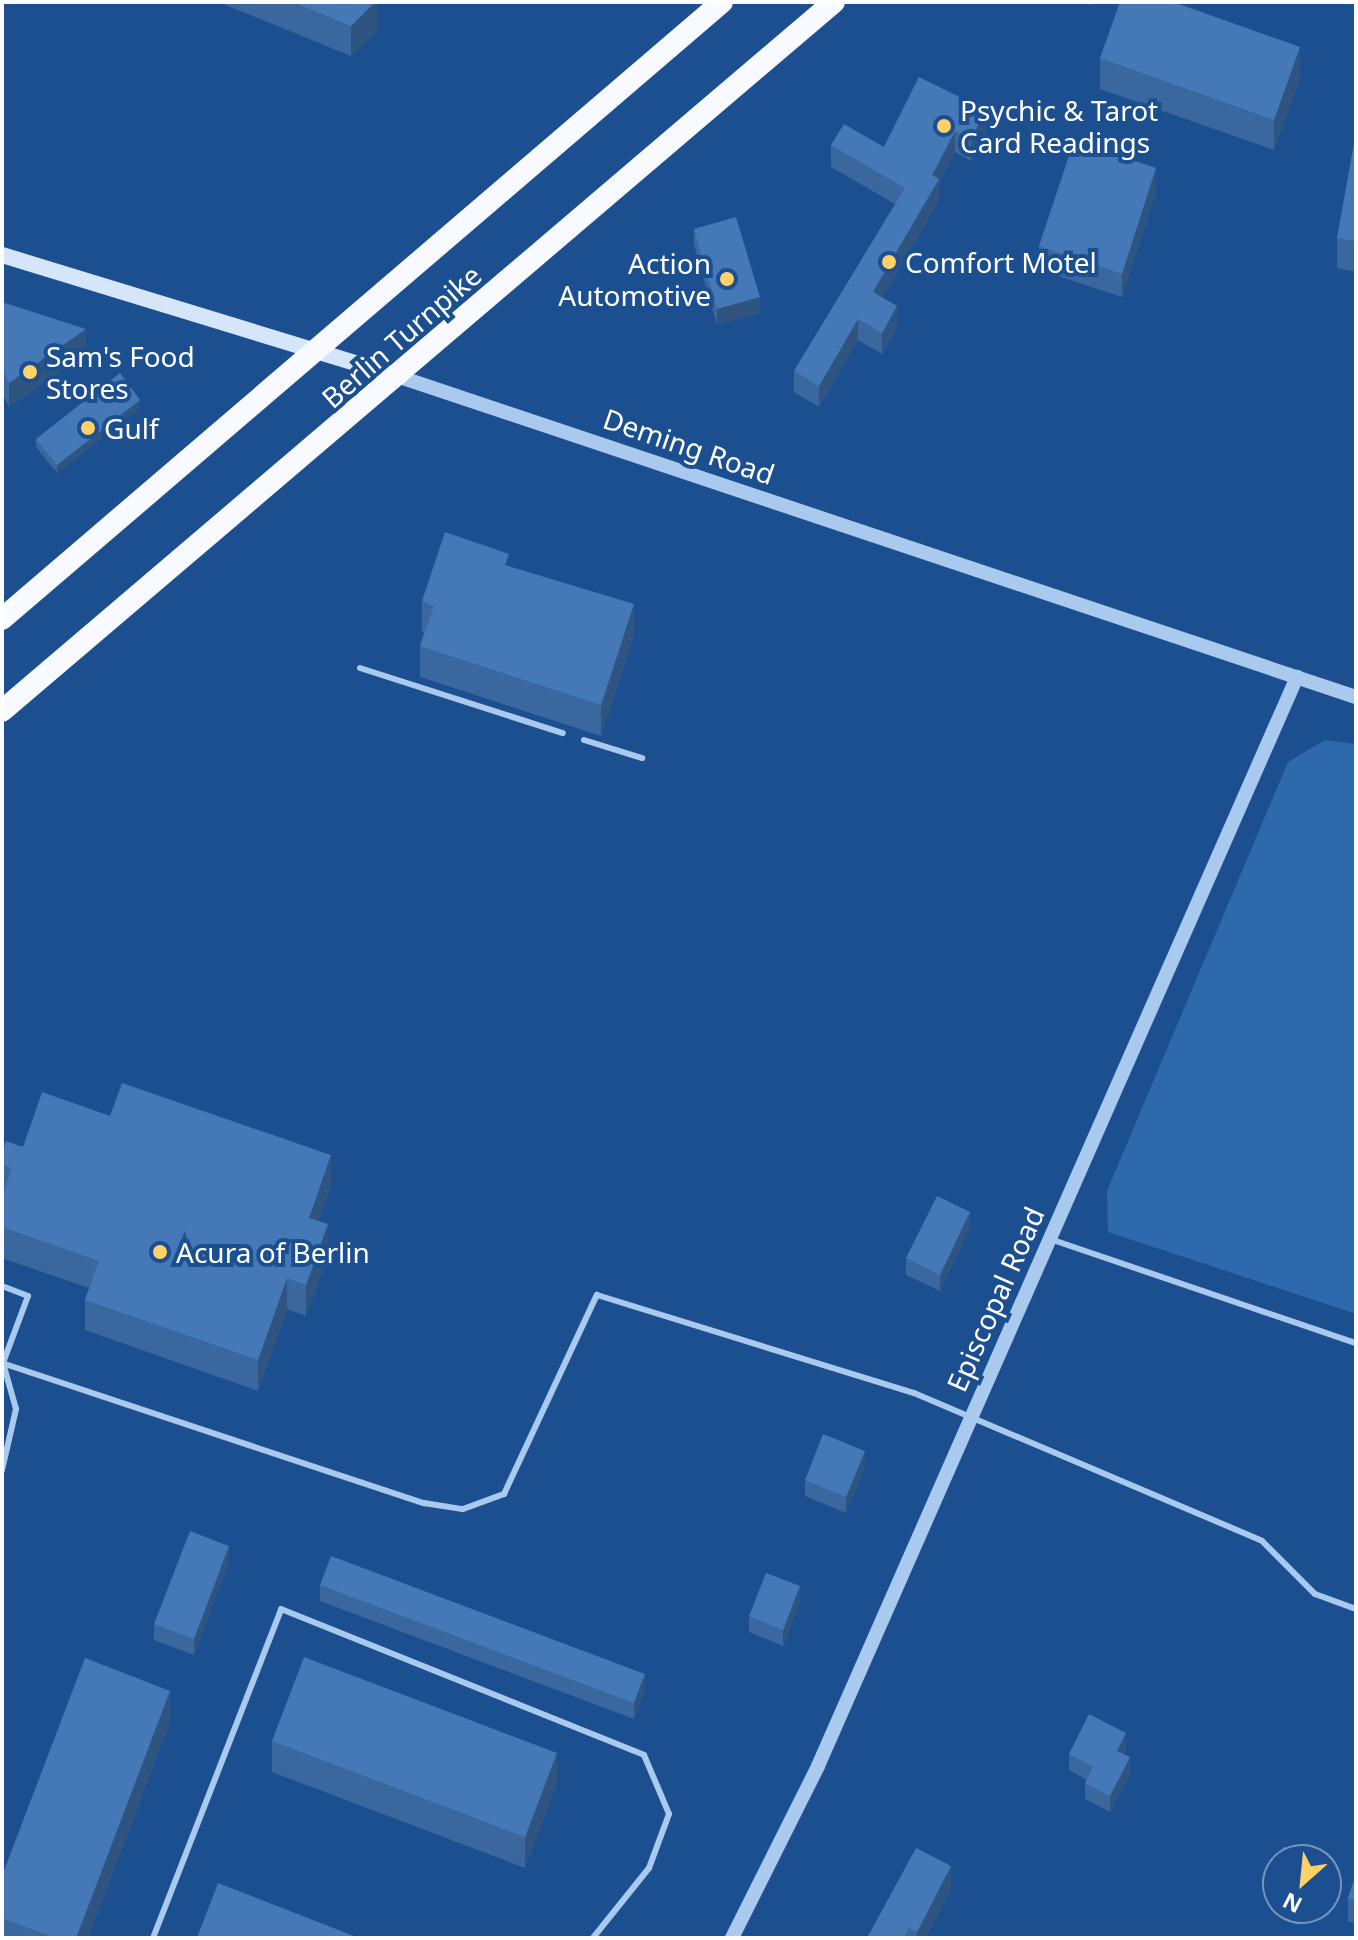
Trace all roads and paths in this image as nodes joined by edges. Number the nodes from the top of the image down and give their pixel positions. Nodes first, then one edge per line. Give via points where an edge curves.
1 (722, 2) edge
2 (834, 2) edge
3 (2, 255) edge
4 (321, 352) junction
5 (400, 377) junction
6 (2, 619) edge
7 (360, 668) dead end
8 (1297, 677) junction
9 (1356, 697) edge
10 (2, 711) edge
11 (563, 733) dead end
12 (584, 740) dead end
13 (642, 758) dead end
14 (1050, 1239) junction
15 (2, 1286) edge
16 (1356, 1343) edge
17 (2, 1363) edge
18 (971, 1417) junction
19 (2, 1470) edge
20 (1356, 1609) edge
21 (153, 1938) edge
22 (593, 1938) edge
23 (732, 1938) edge

1 - 4 highway, Berlin Turnpike
2 - 5 highway, Berlin Turnpike
3 - 4 main road, Deming Road
4 - 5 main road, Deming Road
4 - 6 highway, Berlin Turnpike
5 - 8 street, Deming Road
5 - 10 highway, Berlin Turnpike
7 - 11 lane
8 - 9 street, Deming Road
8 - 14 street, Episcopal Road
12 - 13 lane
14 - 16 lane
14 - 18 street, Episcopal Road
15 - 17 lane via 28,1296
17 - 18 lane via 424,1503 463,1509 504,1494 597,1295 914,1393
17 - 19 lane via 16,1409
18 - 20 lane via 1262,1541 1315,1594
18 - 23 street, Episcopal Road via 818,1766
21 - 22 lane via 281,1609 644,1755 669,1814 649,1868

